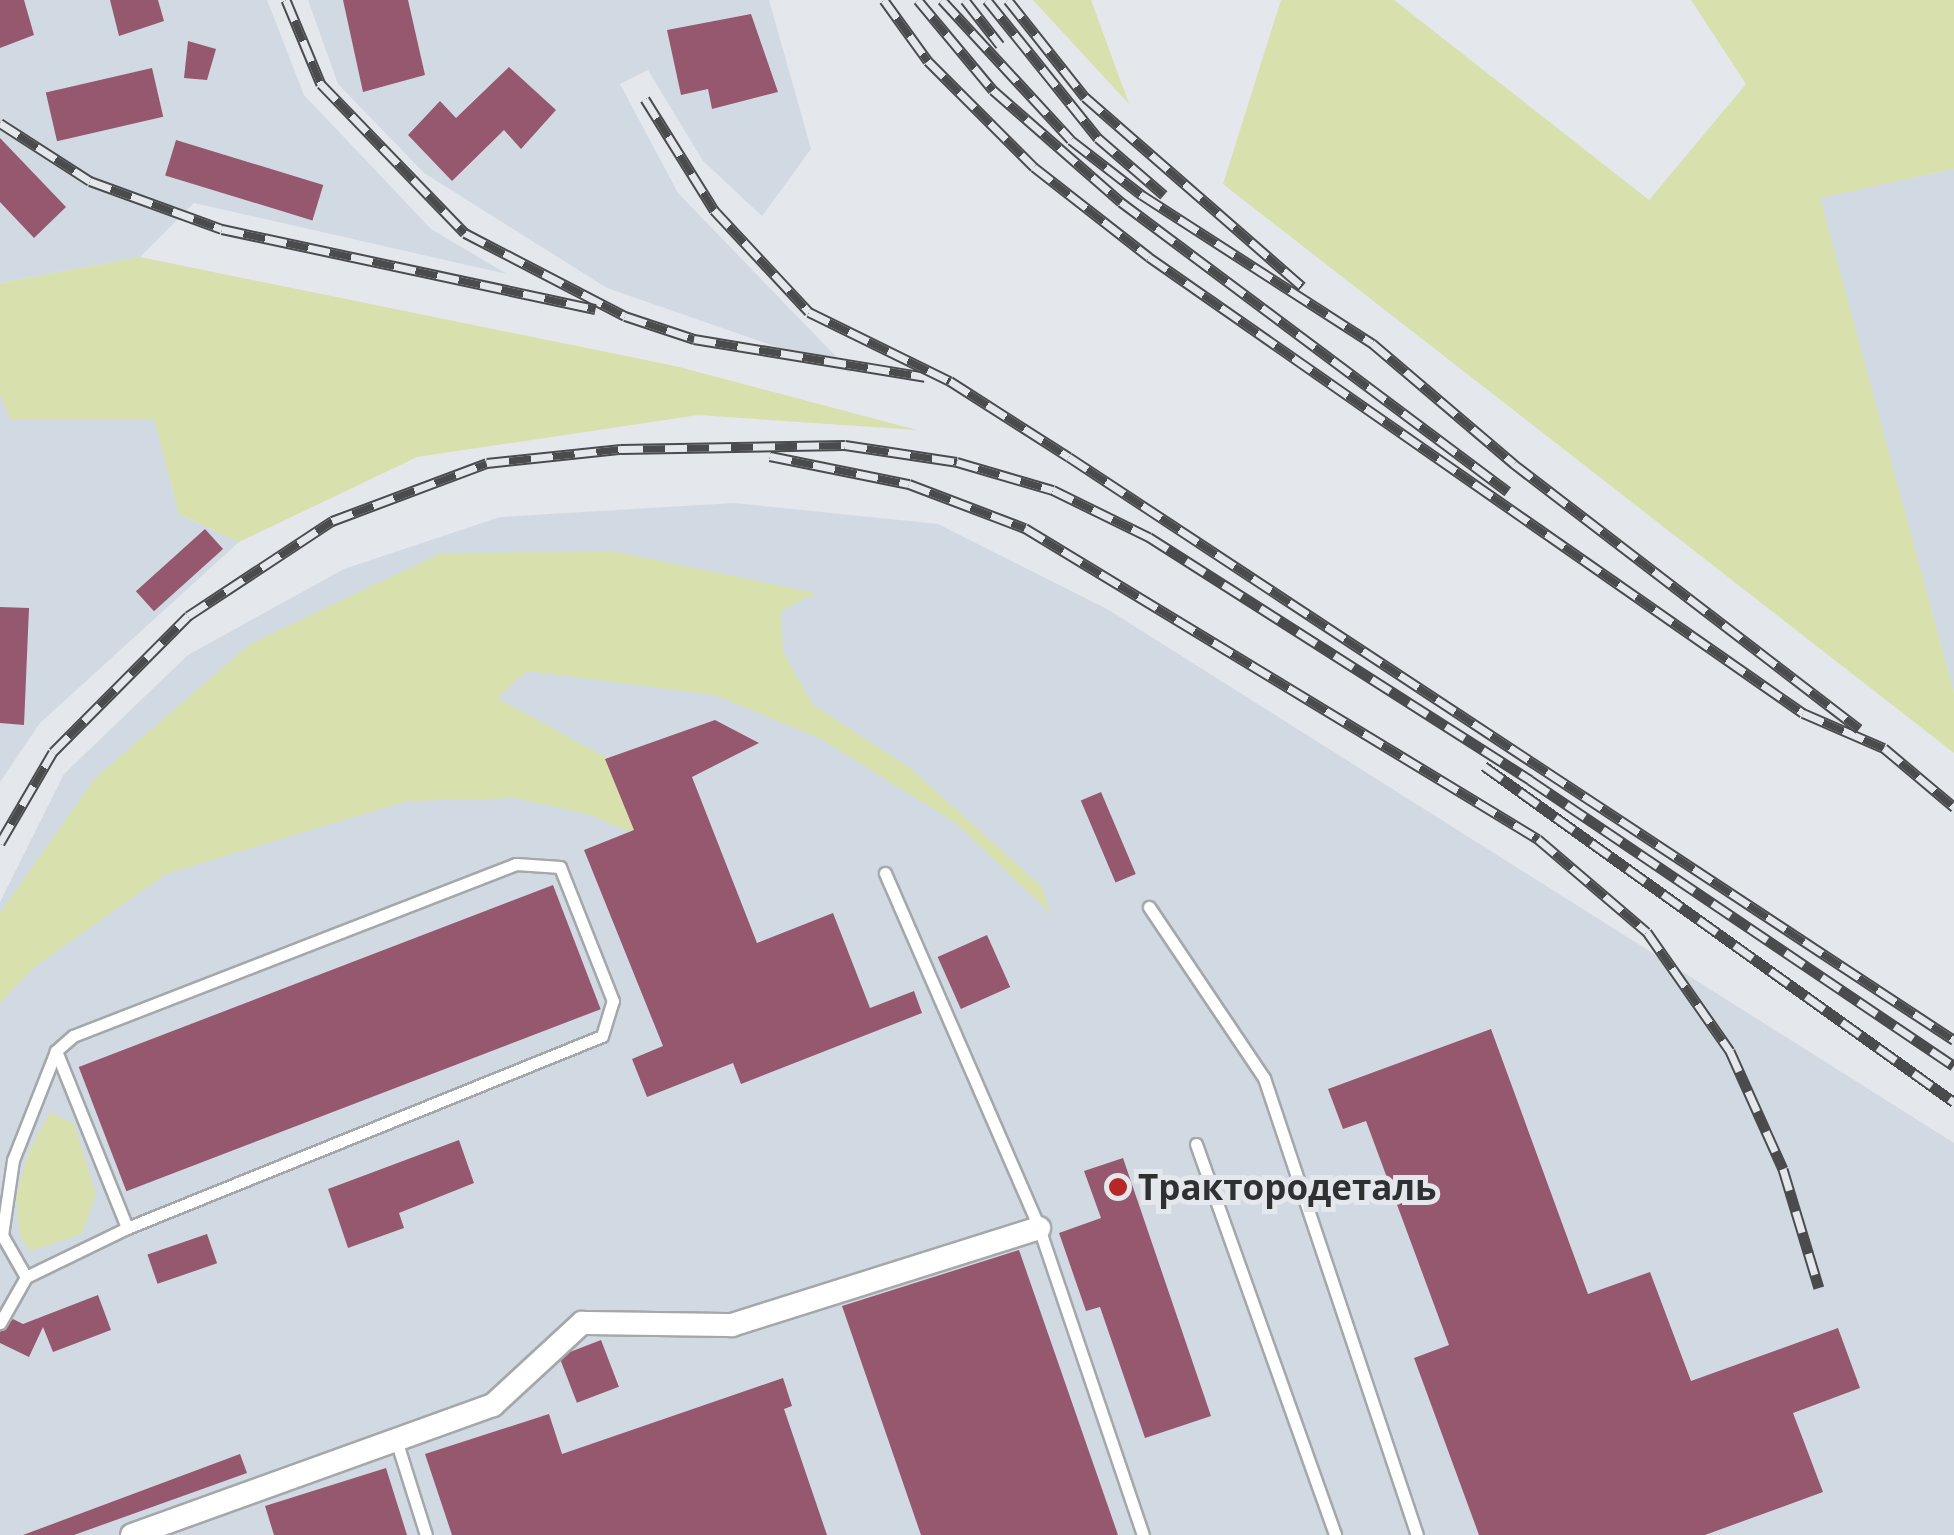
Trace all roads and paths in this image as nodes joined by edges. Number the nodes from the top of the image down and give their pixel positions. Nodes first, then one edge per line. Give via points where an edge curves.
1 (884, 873) dead end
2 (1149, 907) dead end
3 (56, 1051) junction
4 (1196, 1144) dead end
5 (127, 1228) junction
6 (1039, 1228) junction
7 (26, 1277) junction
8 (0, 1323) edge
9 (397, 1443) junction
10 (132, 1535) edge
11 (426, 1535) edge
12 (1144, 1535) edge
13 (1336, 1535) edge
14 (1418, 1535) edge

1 - 6 lane
2 - 14 lane via 1264,1078
3 - 5 lane
3 - 5 lane via 73,1036 516,864 560,867 587,934 613,1001 602,1036
3 - 7 lane via 13,1160 2,1235
4 - 13 lane
5 - 7 lane
6 - 9 street via 732,1326 582,1323 493,1406
6 - 12 lane
7 - 8 lane
9 - 10 street
9 - 11 lane

